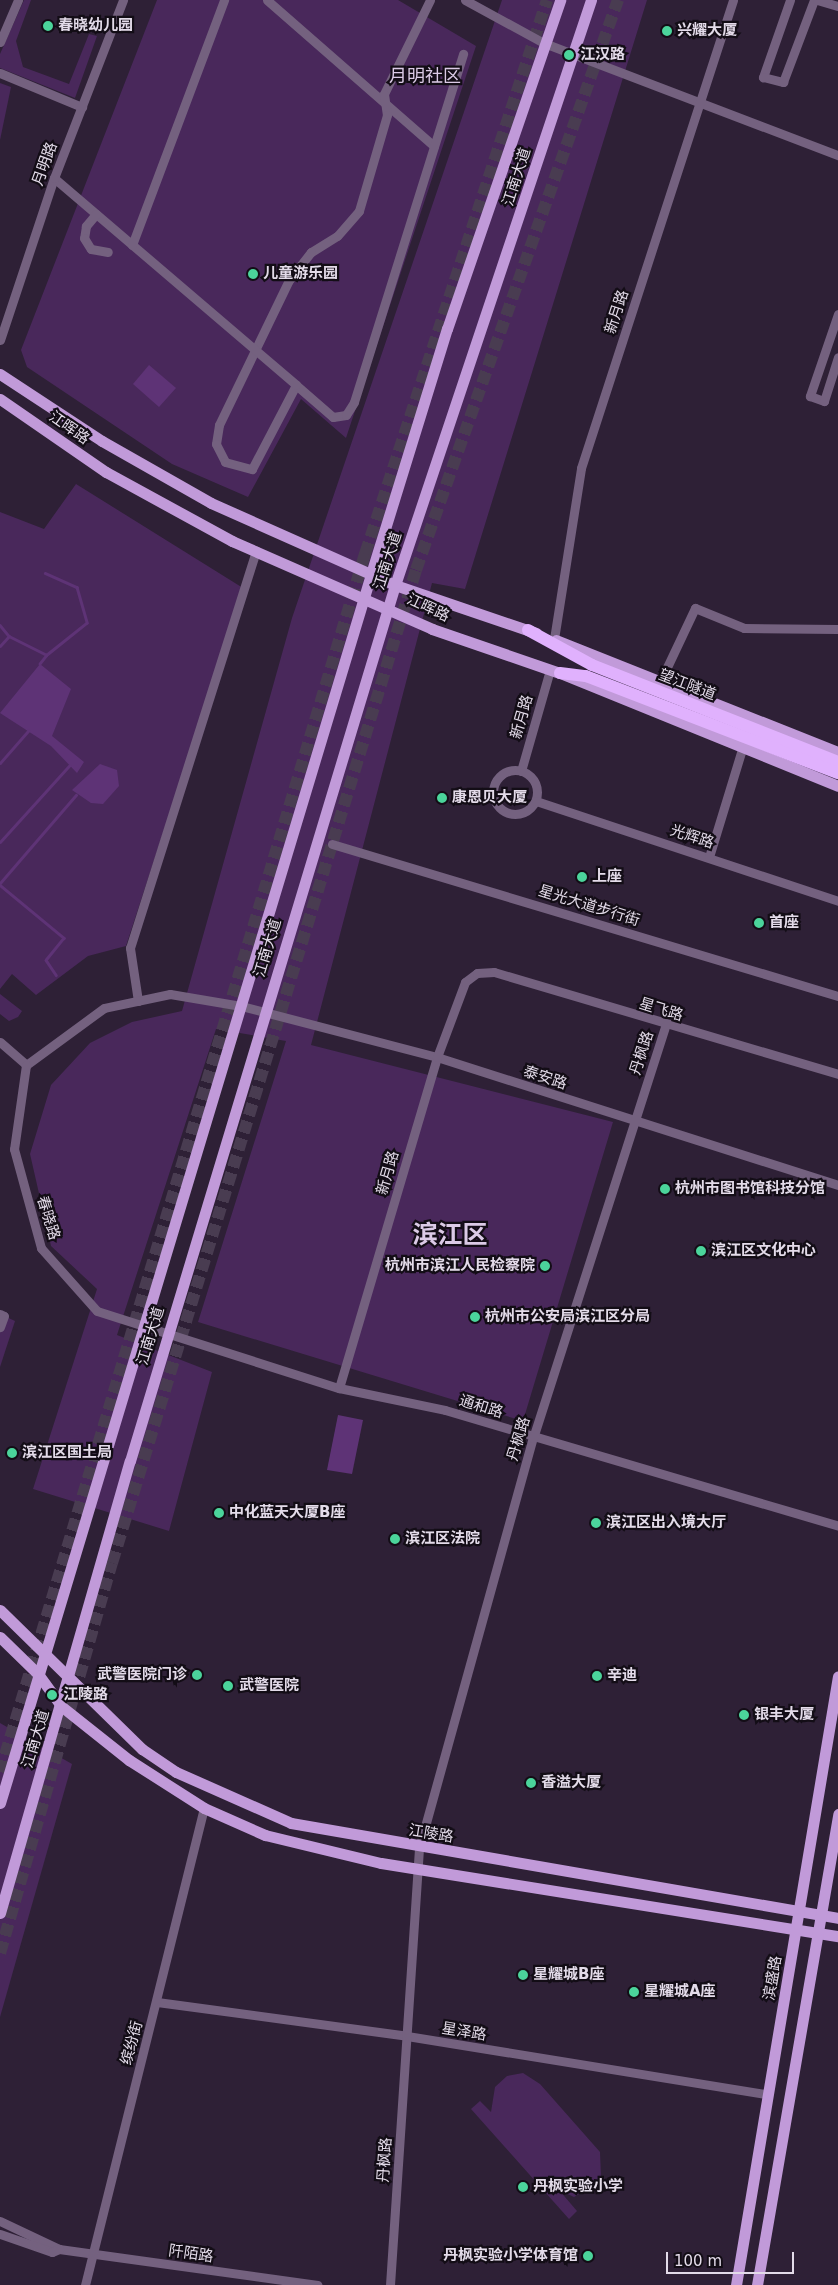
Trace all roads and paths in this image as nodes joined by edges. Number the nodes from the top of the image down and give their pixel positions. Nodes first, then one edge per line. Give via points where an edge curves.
1 (18, 0) edge
2 (123, 0) edge
3 (224, 0) edge
4 (267, 0) edge
5 (430, 0) edge
6 (465, 0) edge
7 (560, 0) edge
8 (591, 0) edge
9 (733, 0) edge
10 (790, 0) edge
11 (816, 0) edge
12 (838, 6) edge
13 (0, 42) edge
14 (544, 44) junction
15 (463, 54) dead end
16 (573, 54) junction
17 (0, 73) edge
18 (701, 102) junction
19 (82, 107) junction
20 (386, 107) junction
21 (434, 146) junction
22 (838, 155) edge
23 (54, 178) junction
24 (96, 214) junction
25 (132, 244) junction
26 (108, 252) dead end
27 (838, 314) edge
28 (0, 340) edge
29 (258, 352) junction
30 (838, 357) edge
31 (0, 374) edge
32 (296, 385) junction
33 (0, 399) edge
34 (256, 551) junction
35 (371, 574) junction
36 (395, 585) junction
37 (364, 598) junction
38 (389, 606) junction
39 (838, 629) edge
40 (528, 630) junction
41 (554, 639) junction
42 (555, 671) junction
43 (660, 682) junction
44 (743, 746) junction
45 (838, 752) edge
46 (838, 762) edge
47 (521, 771) junction
48 (838, 773) edge
49 (838, 786) edge
50 (536, 801) junction
51 (332, 844) dead end
52 (709, 857) junction
53 (838, 901) edge
54 (477, 973) joint
55 (838, 996) edge
56 (138, 1001) junction
57 (241, 1006) junction
58 (264, 1012) junction
59 (665, 1026) junction
60 (0, 1042) edge
61 (436, 1057) junction
62 (26, 1065) junction
63 (838, 1074) edge
64 (633, 1122) junction
65 (838, 1185) edge
66 (0, 1314) edge
67 (146, 1323) junction
68 (0, 1327) edge
69 (168, 1332) junction
70 (339, 1388) junction
71 (533, 1438) junction
72 (838, 1526) edge
73 (0, 1610) edge
74 (0, 1637) edge
75 (45, 1652) junction
76 (38, 1674) junction
77 (838, 1676) edge
78 (67, 1678) junction
79 (61, 1706) junction
80 (0, 1803) edge
81 (204, 1808) junction
82 (838, 1814) edge
83 (419, 1848) junction
84 (418, 1866) junction
85 (798, 1908) junction
86 (0, 1913) edge
87 (822, 1916) junction
88 (838, 1918) edge
89 (797, 1927) junction
90 (819, 1934) junction
91 (838, 1936) edge
92 (156, 2002) junction
93 (407, 2036) junction
94 (767, 2094) junction
95 (0, 2221) edge
96 (0, 2234) edge
97 (59, 2248) junction
98 (94, 2255) junction
99 (85, 2285) edge
100 (318, 2285) edge
101 (390, 2285) edge
102 (736, 2285) edge
103 (757, 2285) edge

1 - 13 street
2 - 19 street, 月明路
3 - 25 street
4 - 20 street
5 - 20 street via 384,94
6 - 14 street
7 - 14 main road, 江南大道
8 - 16 main road, 江南大道
9 - 18 street, 新月路
10 - 11 street via 763,76 783,82
11 - 12 street
14 - 16 street
14 - 35 main road, 江南大道 via 447,329
15 - 21 street
16 - 18 street
16 - 36 main road, 江南大道
17 - 19 street
18 - 22 street
18 - 41 street, 新月路 via 581,468
19 - 23 street, 月明路
20 - 21 street
20 - 29 street via 359,212 337,236 311,252 289,280
21 - 32 street via 354,402 346,414 333,416
23 - 24 street
23 - 28 street, 月明路
24 - 25 street
24 - 26 street via 86,226 84,238 91,249
25 - 29 street
27 - 30 street via 810,396 824,401
29 - 32 street
29 - 32 street via 219,425 216,444 225,462 252,469
31 - 35 main road, 江晖路 via 102,441 211,503
33 - 34 main road, 江晖路 via 106,472
34 - 37 main road, 江晖路
34 - 56 street via 130,948
35 - 36 main road, 江晖路
35 - 37 main road, 江南大道
36 - 38 main road, 江南大道
36 - 40 main road, 江晖路
37 - 38 main road, 江晖路
37 - 57 main road, 江南大道
38 - 42 main road, 江晖路 via 432,629
38 - 58 main road, 江南大道
39 - 43 street via 744,628 695,608
40 - 41 main road, 江晖路
40 - 46 highway, 望江隧道 via 592,665
41 - 43 main road, 江晖路
42 - 44 main road, 江晖路
42 - 47 street, 新月路
42 - 48 highway, 望江隧道 via 586,676
43 - 45 main road, 江晖路
44 - 49 main road, 江晖路
44 - 52 street
47 - 50 street via 534,779
47 - 50 street via 508,771 497,779 494,800 511,814 526,812
50 - 52 street, 光辉路
51 - 55 street, 星光大道步行街
52 - 53 street, 光辉路
54 - 59 street, 星飞路 via 494,972
54 - 61 street, 新月路 via 465,982
56 - 57 street via 170,994
56 - 62 street via 104,1008
57 - 58 street, 泰安路
57 - 67 main road, 江南大道
58 - 61 street, 泰安路
58 - 69 main road, 江南大道
59 - 63 street, 星飞路
59 - 64 street, 丹枫路
60 - 62 street
61 - 64 street, 泰安路
61 - 70 street, 新月路
62 - 67 street, 春晓路 via 14,1149 41,1248 97,1310
64 - 65 street, 泰安路
64 - 71 street, 丹枫路
66 - 68 street via 4,1316
67 - 69 street, 通和路
67 - 75 main road, 江南大道
69 - 70 street, 通和路
69 - 78 main road, 江南大道
70 - 71 street, 通和路 via 445,1410
71 - 72 street, 通和路
71 - 83 street, 丹枫路
73 - 75 main road, 江陵路
74 - 76 main road
75 - 76 main road, 江南大道
75 - 78 main road, 江陵路
76 - 79 main road
76 - 80 main road, 江南大道
77 - 85 main road, 滨盛路
78 - 79 main road, 江南大道
78 - 83 main road, 江陵路 via 142,1749 229,1798 291,1822
79 - 81 main road via 129,1760
79 - 86 main road, 江南大道
81 - 84 main road via 308,1848
81 - 92 street, 缤纷街
82 - 87 main road
83 - 84 street, 丹枫路
83 - 85 main road, 江陵路
84 - 89 main road
84 - 93 street, 丹枫路
85 - 87 main road, 江陵路
85 - 89 main road, 滨盛路
87 - 88 main road, 江陵路
87 - 90 main road
89 - 90 main road
89 - 94 main road, 滨盛路
90 - 91 main road
90 - 103 main road
92 - 93 street, 星泽路
92 - 98 street, 缤纷街
93 - 94 street, 星泽路
93 - 101 street, 丹枫路
94 - 102 main road, 滨盛路
95 - 97 street, 阡陌路
96 - 97 street, 阡陌路 via 52,2252
97 - 98 street, 阡陌路
98 - 99 street, 缤纷街
98 - 100 street, 阡陌路

